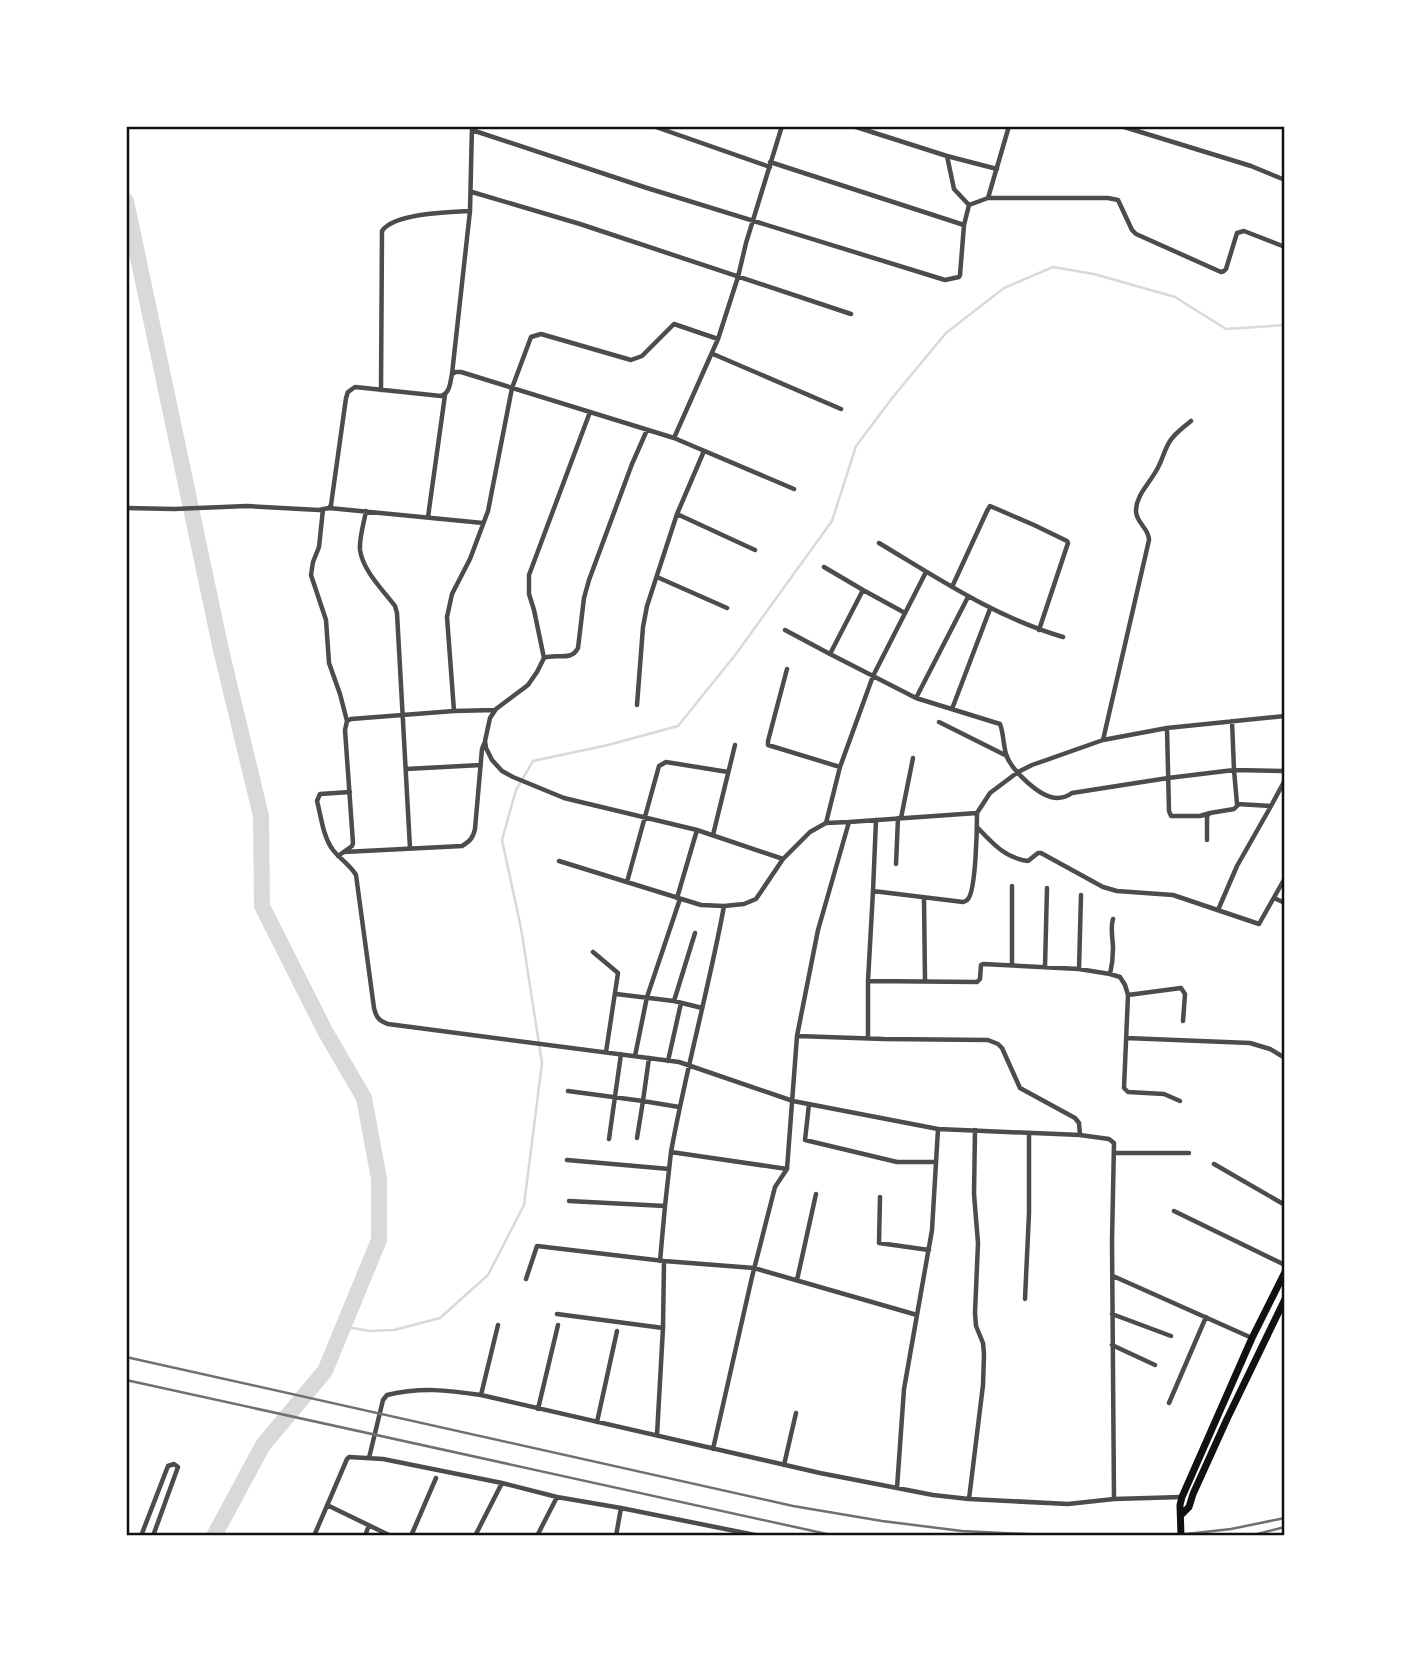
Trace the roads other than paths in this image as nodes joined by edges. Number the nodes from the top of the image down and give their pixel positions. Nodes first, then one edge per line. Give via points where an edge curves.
1 (653, 126) edge
2 (782, 126) edge
3 (853, 126) edge
4 (1009, 126) edge
5 (1121, 126) edge
6 (472, 128) edge
7 (947, 156) junction
8 (770, 165) junction
9 (997, 169) junction
10 (1285, 180) edge
11 (472, 192) junction
12 (988, 198) junction
13 (969, 205) junction
14 (470, 211) junction
15 (753, 222) junction
16 (964, 225) junction
17 (1285, 247) edge
18 (738, 277) junction
19 (851, 314) dead end
20 (718, 339) junction
21 (713, 354) junction
22 (452, 374) junction
23 (512, 388) junction
24 (381, 390) junction
25 (445, 394) junction
26 (841, 409) dead end
27 (590, 412) junction
28 (1191, 421) dead end
29 (647, 430) junction
30 (674, 438) junction
31 (704, 451) junction
32 (794, 489) dead end
33 (126, 508) edge
34 (326, 509) junction
35 (366, 511) junction
36 (677, 514) junction
37 (428, 517) junction
38 (484, 523) junction
39 (880, 543) dead end
40 (754, 550) dead end
41 (824, 567) dead end
42 (926, 572) junction
43 (657, 577) junction
44 (952, 587) junction
45 (863, 590) junction
46 (968, 597) junction
47 (727, 608) dead end
48 (990, 609) junction
49 (905, 613) junction
50 (785, 630) dead end
51 (1039, 630) junction
52 (1063, 637) dead end
53 (830, 654) junction
54 (544, 658) junction
55 (787, 669) dead end
56 (873, 676) junction
57 (916, 698) junction
58 (637, 705) dead end
59 (496, 709) junction
60 (952, 709) junction
61 (454, 711) junction
62 (403, 715) junction
63 (1285, 716) edge
64 (347, 721) junction
65 (1232, 721) junction
66 (939, 722) dead end
67 (1167, 728) junction
68 (1103, 740) junction
69 (485, 741) junction
70 (735, 745) dead end
71 (1007, 756) junction
72 (913, 758) dead end
73 (481, 765) junction
74 (840, 767) junction
75 (406, 769) junction
76 (1234, 770) junction
77 (1285, 771) edge
78 (728, 772) junction
79 (1018, 772) junction
80 (1168, 778) junction
81 (1285, 780) edge
82 (350, 792) junction
83 (1238, 805) junction
84 (1271, 806) junction
85 (977, 813) junction
86 (1210, 814) junction
87 (645, 817) junction
88 (900, 818) junction
89 (876, 820) junction
90 (849, 822) junction
91 (826, 823) junction
92 (977, 827) junction
93 (697, 830) junction
94 (713, 835) junction
95 (1207, 840) dead end
96 (410, 848) junction
97 (344, 852) junction
98 (338, 856) junction
99 (783, 859) junction
100 (559, 861) dead end
101 (896, 864) dead end
102 (1285, 878) edge
103 (627, 882) junction
104 (1012, 887) dead end
105 (1048, 888) dead end
106 (873, 891) junction
107 (1081, 895) dead end
108 (679, 898) junction
109 (924, 898) junction
110 (1274, 898) junction
111 (1285, 903) edge
112 (724, 906) junction
113 (1218, 910) junction
114 (1112, 919) dead end
115 (695, 933) dead end
116 (593, 952) dead end
117 (1012, 964) junction
118 (1045, 967) junction
119 (1079, 969) junction
120 (1110, 974) junction
121 (868, 981) junction
122 (925, 981) junction
123 (616, 993) junction
124 (1128, 995) junction
125 (647, 997) junction
126 (674, 1001) junction
127 (681, 1003) junction
128 (702, 1008) junction
129 (1183, 1021) dead end
130 (797, 1036) junction
131 (868, 1038) junction
132 (1126, 1038) junction
133 (606, 1052) junction
134 (621, 1054) junction
135 (635, 1056) junction
136 (649, 1058) junction
137 (1285, 1058) edge
138 (668, 1061) junction
139 (690, 1066) junction
140 (568, 1091) dead end
141 (615, 1097) junction
142 (643, 1101) junction
143 (793, 1101) junction
144 (1180, 1101) dead end
145 (809, 1104) junction
146 (679, 1107) junction
147 (938, 1129) junction
148 (975, 1130) junction
149 (1029, 1133) junction
150 (1080, 1135) junction
151 (636, 1138) dead end
152 (609, 1139) dead end
153 (671, 1152) junction
154 (1115, 1153) junction
155 (1189, 1153) dead end
156 (567, 1160) dead end
157 (935, 1163) junction
158 (1214, 1164) dead end
159 (670, 1169) junction
160 (787, 1169) junction
161 (816, 1194) dead end
162 (880, 1197) dead end
163 (569, 1201) dead end
164 (1285, 1205) edge
165 (665, 1206) junction
166 (1174, 1211) dead end
167 (929, 1250) junction
168 (662, 1261) junction
169 (1285, 1265) edge
170 (754, 1268) junction
171 (1285, 1272) edge
172 (1112, 1276) junction
173 (526, 1279) dead end
174 (797, 1280) junction
175 (1025, 1299) dead end
176 (1285, 1299) edge
177 (557, 1314) dead end
178 (1112, 1314) junction
179 (917, 1315) junction
180 (1206, 1317) junction
181 (498, 1325) dead end
182 (558, 1325) dead end
183 (663, 1328) junction
184 (617, 1331) dead end
185 (1171, 1336) dead end
186 (1252, 1338) junction
187 (1112, 1345) junction
188 (1155, 1365) dead end
189 (481, 1395) junction
190 (1169, 1403) dead end
191 (538, 1409) junction
192 (796, 1413) dead end
193 (597, 1422) junction
194 (657, 1435) junction
195 (713, 1449) junction
196 (369, 1458) junction
197 (784, 1465) junction
198 (436, 1478) dead end
199 (502, 1483) junction
200 (897, 1488) junction
201 (557, 1497) junction
202 (1182, 1497) junction
203 (969, 1499) junction
204 (1114, 1499) junction
205 (327, 1505) junction
206 (621, 1508) junction
207 (1181, 1516) junction
208 (369, 1525) junction
209 (735, 1534) edge
210 (141, 1536) edge
211 (153, 1536) edge
212 (314, 1536) edge
213 (365, 1536) edge
214 (391, 1536) edge
215 (411, 1536) edge
216 (475, 1536) edge
217 (537, 1536) edge
218 (616, 1536) edge
219 (760, 1536) edge
220 (1181, 1536) edge

1 - 8 street
2 - 8 street
3 - 7 street
4 - 9 street
5 - 10 street
6 - 11 street
6 - 15 street
7 - 9 street
7 - 13 street via 954,188
8 - 15 street
8 - 16 street
9 - 12 street
11 - 14 street
11 - 18 street
12 - 13 street
12 - 17 street via 1113,198 1134,232 1221,272 1241,231
13 - 16 street
14 - 22 street
14 - 24 street via 416,215 392,222 382,231
15 - 16 street via 945,280 960,275
15 - 18 street
18 - 19 street
18 - 20 street
20 - 21 street
20 - 23 street via 674,324 642,356 631,360 536,334 529,340
21 - 26 street
21 - 30 street
22 - 23 street via 461,372
22 - 25 street
23 - 27 street
23 - 38 street
24 - 25 street
24 - 34 street via 355,387 348,392 331,505
25 - 37 street
27 - 29 street
27 - 54 street via 529,575
28 - 68 street via 1168,443 1137,503 1137,518 1149,540
29 - 30 street
29 - 54 street via 589,580 576,653
30 - 31 street
31 - 32 street
31 - 36 street
33 - 34 street
34 - 35 street
34 - 64 street via 311,575 326,620 329,663
35 - 37 street
35 - 62 street via 360,552 397,613
36 - 40 street
36 - 43 street
37 - 38 street
38 - 61 street via 448,607
39 - 42 street
41 - 45 street
42 - 44 street
42 - 49 street
43 - 47 street
43 - 58 street via 643,626
44 - 46 street
44 - 51 street via 990,506 1034,525 1068,543
45 - 49 street
45 - 53 street
46 - 48 street
46 - 57 street
48 - 51 street
48 - 60 street
49 - 56 street
50 - 53 street
51 - 52 street
53 - 56 street
54 - 59 street via 528,685
55 - 74 street via 768,745
56 - 57 street
56 - 74 street
57 - 60 street
59 - 61 street
59 - 69 street
60 - 71 street via 1000,724
61 - 62 street
62 - 64 street
62 - 75 street
63 - 65 street
64 - 82 street
65 - 67 street
65 - 76 street
66 - 71 street
67 - 68 street
67 - 80 street
68 - 79 street
69 - 73 street
69 - 87 street via 502,771 527,784 564,798
70 - 78 street
71 - 79 street
72 - 88 street
73 - 75 street
73 - 96 street via 470,842
74 - 91 street
75 - 96 street
76 - 77 street
76 - 80 street
76 - 83 street
78 - 87 street via 662,763
78 - 94 street
79 - 80 street via 1028,783 1057,798
79 - 85 street via 990,793
80 - 86 street via 1171,816
81 - 84 street
82 - 97 street via 353,843
82 - 98 street via 320,794 317,801 329,844
83 - 84 street
83 - 86 street
84 - 113 street
85 - 88 street
85 - 92 street
86 - 95 street
87 - 93 street
87 - 103 street
88 - 89 street
88 - 101 street
89 - 90 street
89 - 106 street
90 - 91 street
90 - 130 street via 818,930
91 - 99 street
92 - 109 street via 970,897 963,902
92 - 113 street via 1010,857 1028,861 1041,853 1103,887 1173,895
93 - 94 street
93 - 108 street
94 - 99 street
96 - 97 street
97 - 98 street
98 - 133 street via 356,875 374,1008 381,1021
99 - 112 street via 756,899
100 - 103 street
102 - 110 street
103 - 108 street
104 - 117 street
105 - 118 street
106 - 109 street
106 - 121 street
107 - 119 street
108 - 112 street
108 - 125 street
109 - 122 street
110 - 111 street
110 - 113 street via 1259,924
112 - 128 street
114 - 120 street
115 - 126 street
116 - 123 street via 618,973
117 - 118 street
117 - 122 street via 981,964 977,982
118 - 119 street
119 - 120 street
120 - 124 street via 1120,977
121 - 122 street
121 - 131 street
123 - 125 street
123 - 133 street
124 - 129 street via 1181,988 1185,994
124 - 132 street
125 - 126 street
125 - 135 street
126 - 127 street
127 - 128 street
127 - 138 street
128 - 139 street
130 - 131 street
130 - 143 street
131 - 150 street via 993,1042 1002,1048 1020,1088 1075,1118
132 - 137 street via 1250,1043
132 - 144 street via 1125,1091 1164,1094
133 - 134 street
134 - 135 street
134 - 141 street
135 - 136 street
136 - 138 street
136 - 142 street
138 - 139 street
139 - 143 street
139 - 146 street
140 - 141 street
141 - 142 street
141 - 152 street
142 - 146 street
142 - 151 street
143 - 145 street
143 - 160 street
145 - 147 street
145 - 157 street via 804,1140 897,1162
146 - 153 street
147 - 148 street
147 - 157 street
148 - 149 street
148 - 203 street via 975,1313 984,1354
149 - 150 street
149 - 175 street
150 - 154 street via 1112,1140
153 - 159 street
153 - 160 street
154 - 155 street
154 - 172 street
156 - 159 street
157 - 167 street
158 - 164 street
159 - 165 street
160 - 170 street via 775,1187
161 - 174 street
162 - 167 street via 879,1242
163 - 165 street
165 - 168 street
166 - 169 street
167 - 179 street
168 - 170 street
168 - 173 street via 537,1246
168 - 183 street
170 - 174 street
170 - 195 street
171 - 186 highway
172 - 178 street
172 - 180 street
174 - 179 street
176 - 207 highway
177 - 183 street
178 - 185 street
178 - 187 street
179 - 200 street via 904,1390
180 - 186 street
180 - 190 street
181 - 189 street
182 - 191 street
183 - 194 street
184 - 193 street
186 - 202 highway
187 - 188 street
187 - 204 street
189 - 191 street
189 - 196 street via 425,1389 387,1395
191 - 193 street
192 - 197 street
193 - 194 street
194 - 195 street
195 - 197 street
196 - 199 street
196 - 205 street via 346,1459
197 - 200 street
198 - 215 street
199 - 201 street
199 - 216 street
200 - 203 street
201 - 206 street
201 - 217 street
202 - 204 street
202 - 207 highway
203 - 204 street via 1068,1504
205 - 208 street
205 - 212 street
206 - 209 street
206 - 218 street
207 - 220 highway
208 - 213 street
208 - 214 street
209 - 219 street
210 - 211 street via 168,1466 174,1464 178,1467

